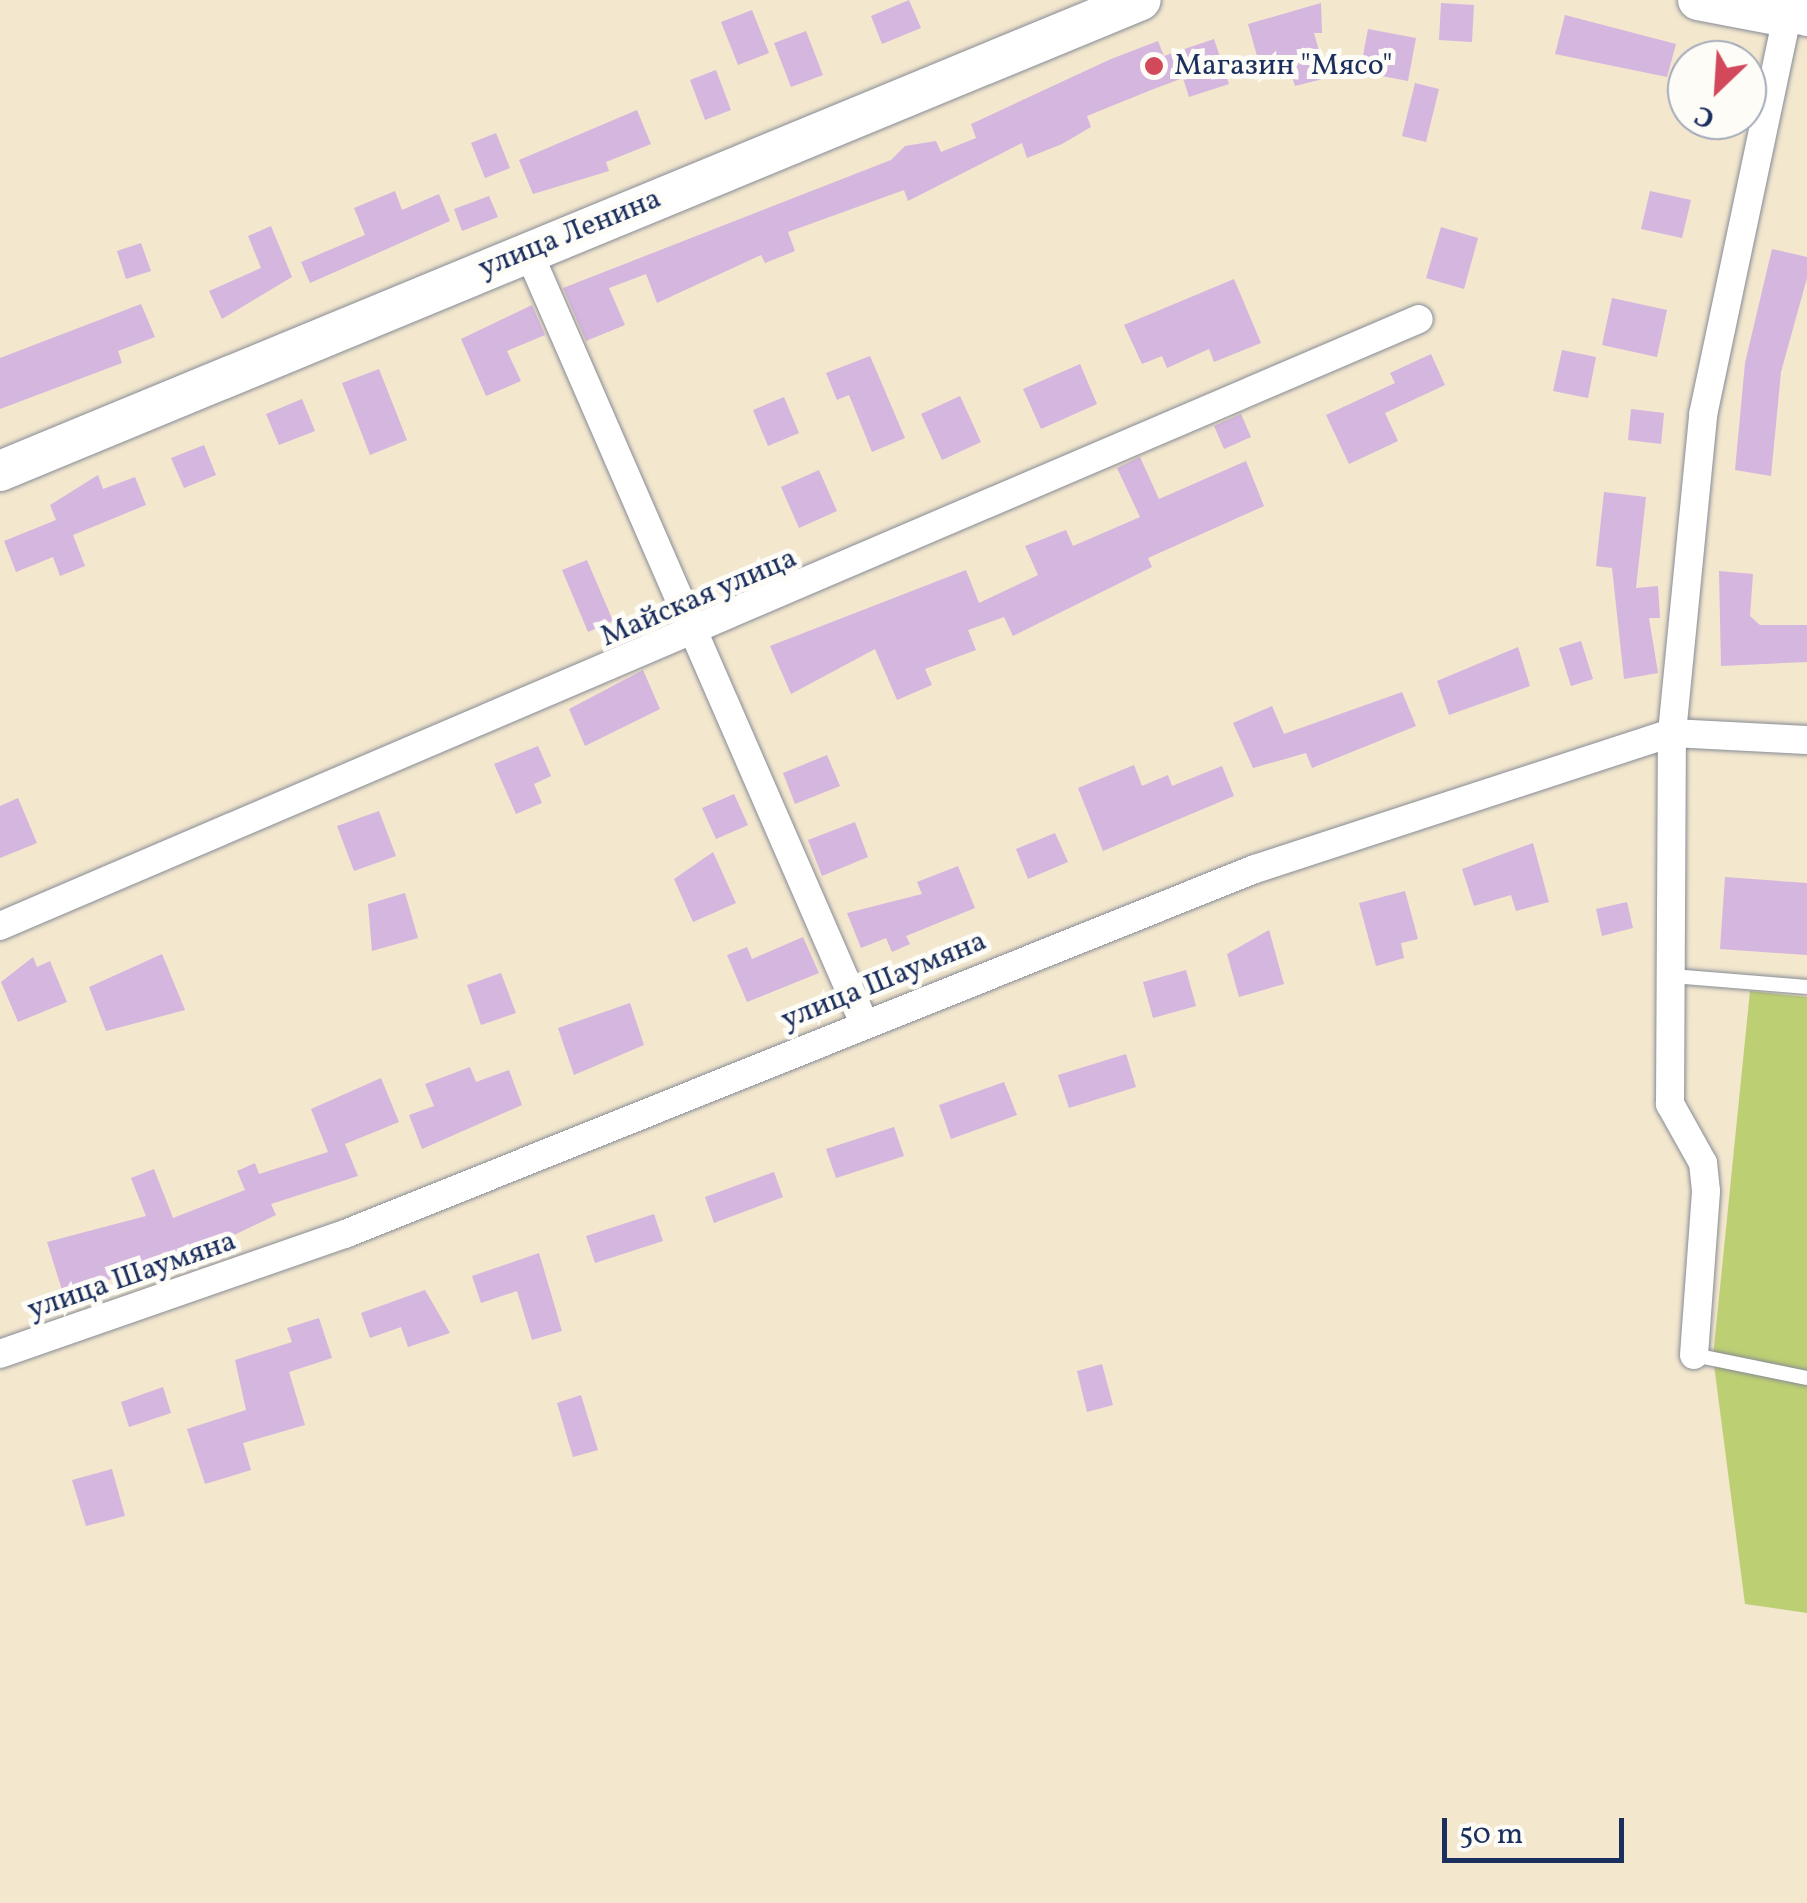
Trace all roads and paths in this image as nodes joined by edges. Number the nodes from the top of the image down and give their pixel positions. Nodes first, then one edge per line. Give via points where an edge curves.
1 (1141, 0) edge
2 (1698, 0) edge
3 (1795, 13) edge
4 (528, 251) junction
5 (1418, 320) dead end
6 (0, 470) edge
7 (695, 635) junction
8 (1672, 733) junction
9 (1807, 740) edge
10 (0, 926) edge
11 (1673, 976) junction
12 (1807, 988) edge
13 (864, 1023) junction
14 (0, 1354) edge
15 (1694, 1355) joint
16 (1807, 1378) edge

1 - 4 street, улица Ленина
2 - 3 street
3 - 8 street via 1704,415
4 - 6 street, улица Ленина
4 - 7 street
5 - 7 street, Майская улица
7 - 10 street, Майская улица
7 - 13 street
8 - 9 street, улица Шаумяна
8 - 11 street
8 - 13 street, улица Шаумяна via 1255,870
11 - 12 lane
11 - 15 street via 1670,1104 1703,1163 1706,1190
13 - 14 street, улица Шаумяна via 198,1291
15 - 16 lane

